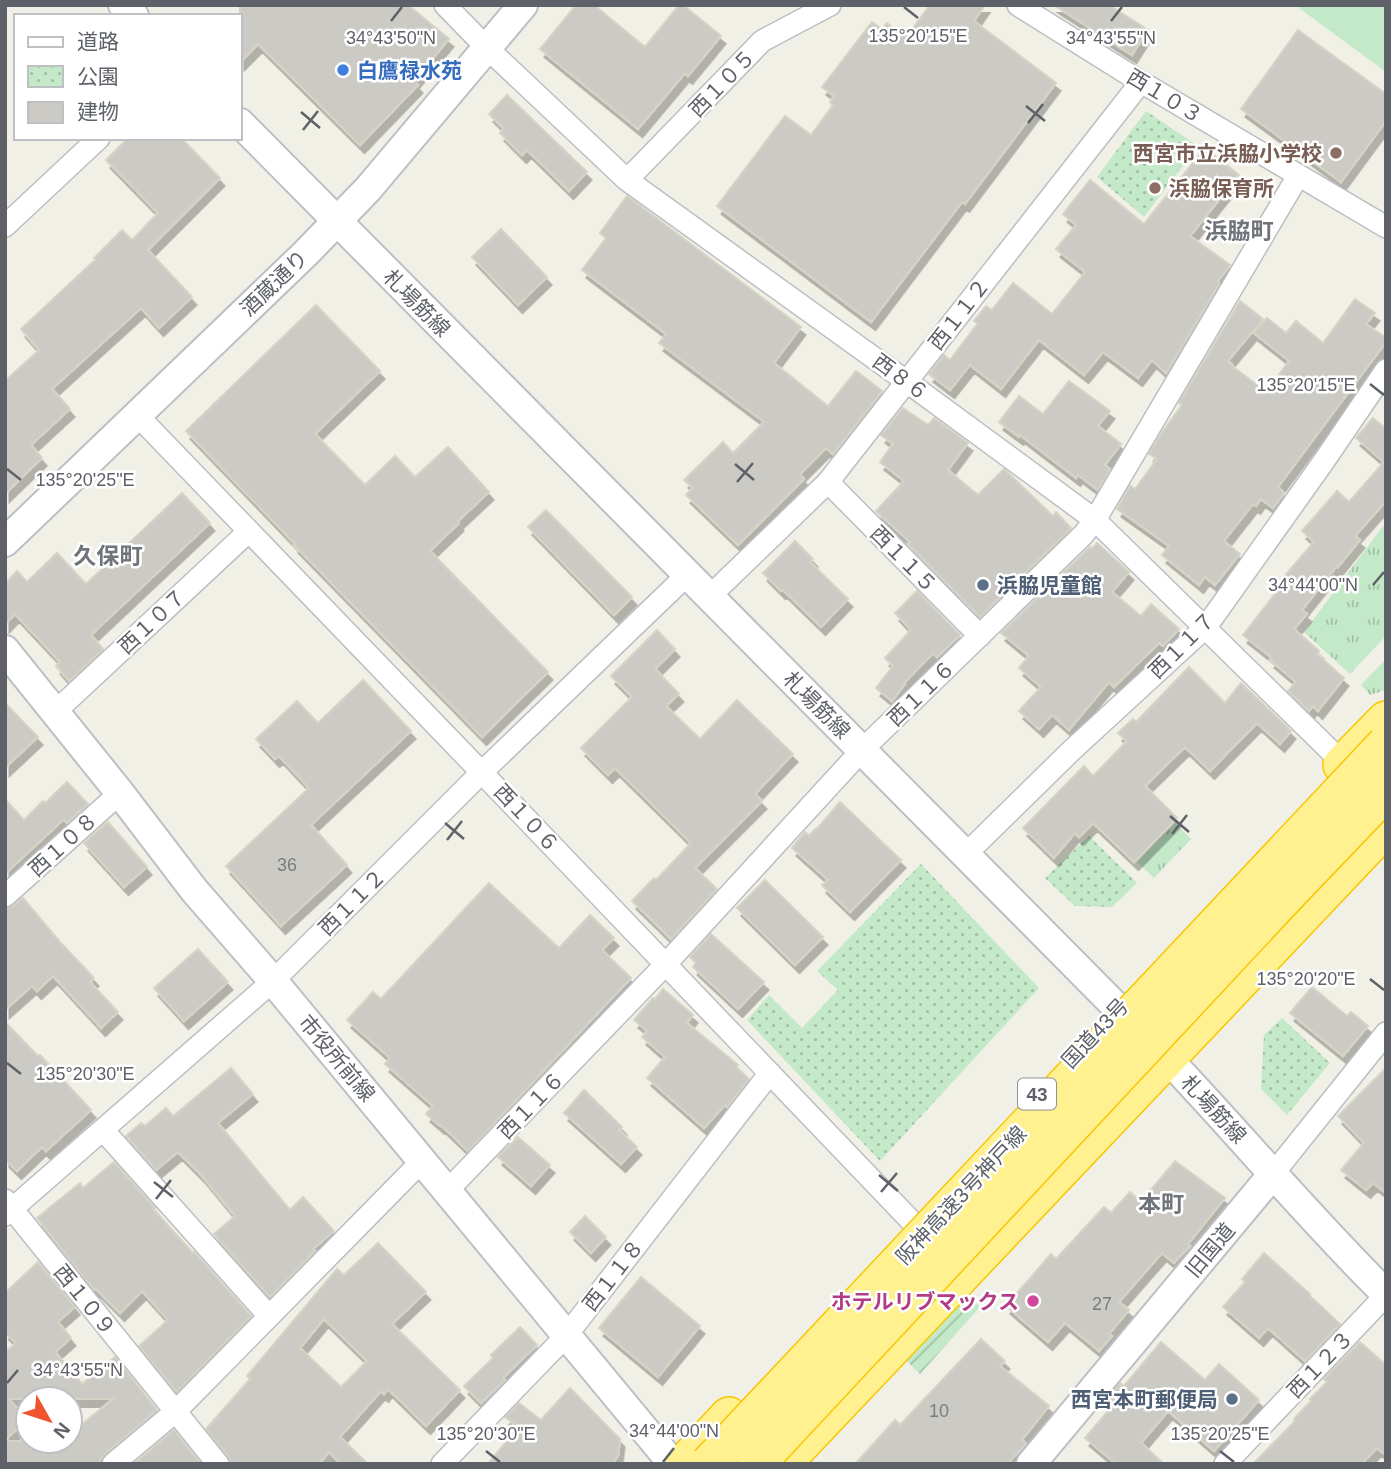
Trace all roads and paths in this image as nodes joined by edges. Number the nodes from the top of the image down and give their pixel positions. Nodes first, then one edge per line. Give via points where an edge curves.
1 (445, 5) edge
2 (523, 5) edge
3 (831, 5) edge
4 (1018, 5) edge
5 (487, 48) junction
6 (1140, 82) junction
7 (242, 125) edge
8 (97, 140) edge
9 (1298, 176) junction
10 (627, 180) junction
11 (337, 222) junction
12 (5, 226) edge
13 (1386, 227) edge
14 (1386, 370) edge
15 (906, 381) junction
16 (137, 415) junction
17 (828, 482) junction
18 (1095, 520) junction
19 (249, 531) junction
20 (5, 542) edge
21 (687, 575) junction
22 (709, 597) junction
23 (1206, 627) junction
24 (980, 636) junction
25 (5, 650) edge
26 (55, 712) junction
27 (1386, 720) edge
28 (1386, 744) edge
29 (862, 750) junction
30 (1344, 764) junction
31 (482, 772) junction
32 (1386, 791) edge
33 (120, 793) junction
34 (1386, 827) edge
35 (966, 855) junction
36 (5, 896) edge
37 (665, 965) junction
38 (273, 981) junction
39 (1118, 1009) junction
40 (1386, 1033) edge
41 (1167, 1058) junction
42 (770, 1073) junction
43 (103, 1129) junction
44 (422, 1161) junction
45 (1273, 1174) junction
46 (447, 1191) junction
47 (8, 1208) edge
48 (914, 1224) junction
49 (1386, 1295) edge
50 (269, 1316) junction
51 (566, 1336) junction
52 (174, 1412) junction
53 (113, 1464) edge
54 (218, 1464) edge
55 (442, 1464) edge
56 (673, 1464) edge
57 (684, 1464) edge
58 (709, 1464) edge
59 (755, 1464) edge
60 (782, 1464) edge
61 (1031, 1464) edge
62 (1225, 1464) edge

1 - 5 street, 西８６
2 - 5 street, 酒蔵通り
3 - 10 street, 西１０５ via 762,41
4 - 6 street, 西１０３
5 - 10 street, 西８６
5 - 11 street, 酒蔵通り
6 - 9 street, 西１０３
6 - 15 street, 西１１２
7 - 11 street, 札場筋線
8 - 12 street
9 - 13 street, 西１０３
9 - 18 street, 西１１６
10 - 15 street, 西８６
11 - 16 street, 酒蔵通り
11 - 21 street, 札場筋線
14 - 23 street, 西１１７
15 - 17 street, 西１１２
15 - 18 street, 西８６
16 - 19 street, 西１０６
16 - 20 street, 酒蔵通り
17 - 22 street, 西１１２
17 - 24 street, 西１１５
18 - 23 street, 西８６
18 - 24 street, 西１１６
19 - 26 street, 西１０７
19 - 31 street, 西１０６
21 - 22 street, 札場筋線
21 - 31 street, 西１１２
22 - 29 street, 札場筋線
23 - 30 street, 西８６
23 - 35 street, 西１１７
24 - 29 street, 西１１６
25 - 26 street, 市役所前線
26 - 33 street, 市役所前線
27 - 30 highway, 国道43号 / 43
28 - 58 highway, 阪神高速3号神戸線, bridge
29 - 35 street, 札場筋線
29 - 37 street, 西１１６
30 - 39 highway, 国道43号 / 43
31 - 37 street, 西１０６
31 - 38 street, 西１１２
32 - 59 highway, 阪神高速3号神戸線, bridge
33 - 36 street, 西１０８
33 - 38 street, 市役所前線 via 194,890
34 - 41 highway
35 - 39 street, 札場筋線
37 - 42 street, 西１０６
37 - 46 street, 西１１６
38 - 43 street, 西１１２
38 - 44 street, 市役所前線
39 - 41 street, 札場筋線
39 - 48 highway, 国道43号 / 43
40 - 45 street, 旧国道
41 - 45 street, 札場筋線
41 - 60 highway
42 - 48 street, 西１０６
42 - 51 street, 西１１８
43 - 47 street, 西１１２
43 - 50 street
44 - 46 street, 市役所前線
44 - 50 street
45 - 49 street, 札場筋線
45 - 61 street, 旧国道
46 - 51 street, 市役所前線
47 - 52 street, 西１０９
48 - 57 highway, 国道43号 / 43
49 - 62 street, 西１２３
50 - 52 street
51 - 55 street, 西１１８
51 - 56 street, 市役所前線
52 - 53 street
52 - 54 street, 西１０９

